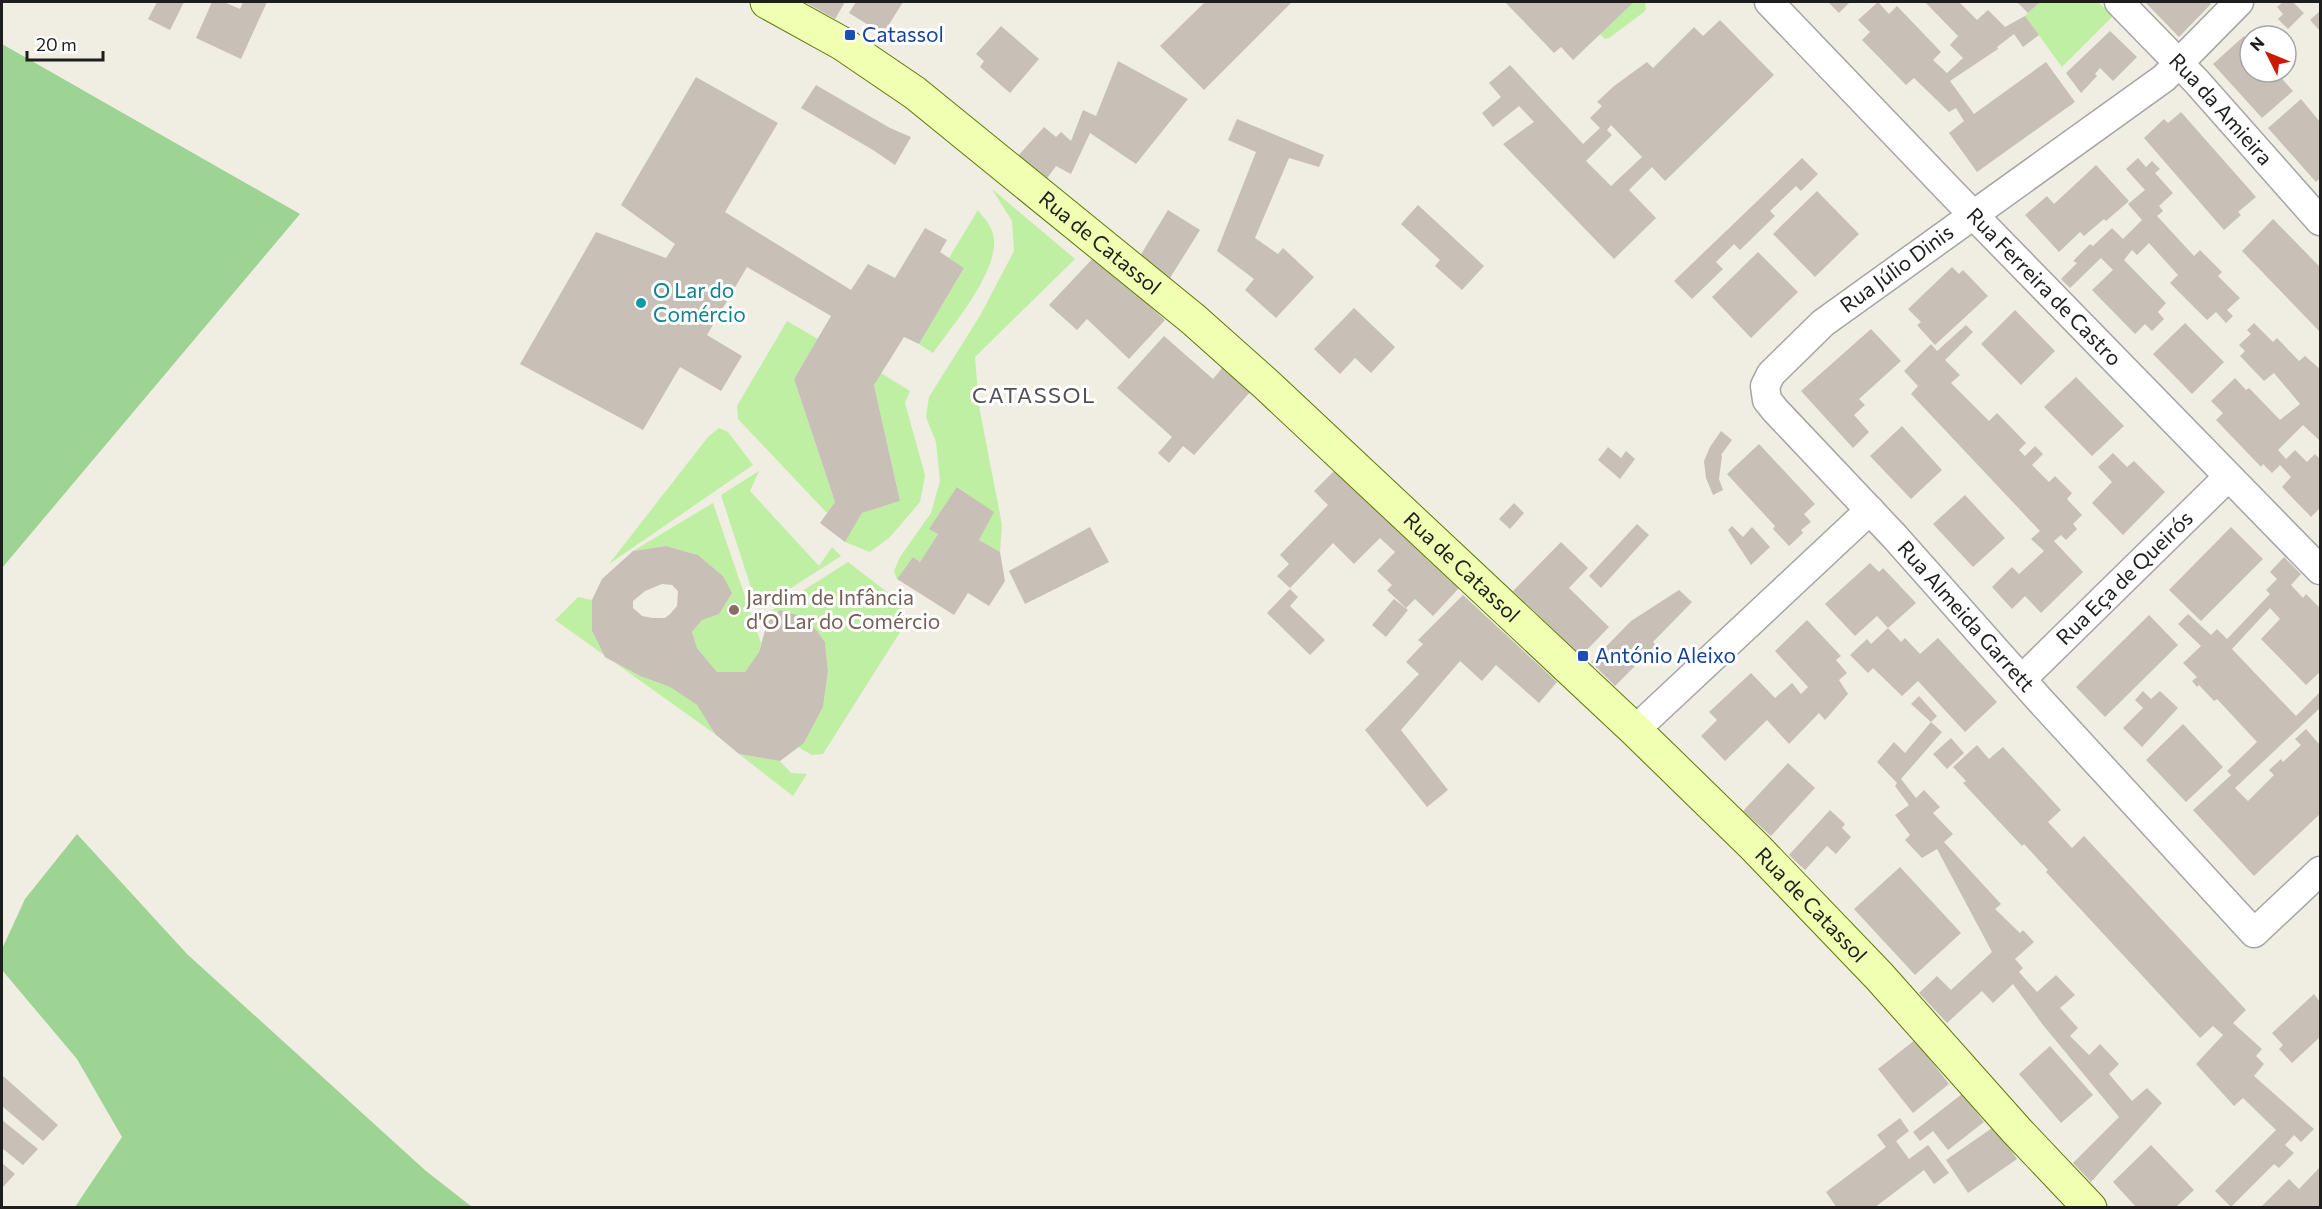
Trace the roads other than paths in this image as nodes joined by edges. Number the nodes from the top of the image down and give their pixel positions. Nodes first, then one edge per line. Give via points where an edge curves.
1 (767, 2) edge
2 (1769, 2) edge
3 (2119, 2) edge
4 (2239, 2) edge
5 (2180, 63) junction
6 (1973, 214) junction
7 (2320, 221) edge
8 (1774, 411) joint
9 (2228, 477) junction
10 (1870, 510) junction
11 (2320, 570) edge
12 (2022, 679) junction
13 (1635, 730) junction
14 (2320, 871) edge
15 (2090, 1208) edge

1 - 13 main road, Rua de Catassol via 843,44 915,93 1193,319
2 - 6 street, Rua Ferreira de Castro
3 - 5 street, Rua da Amieira
4 - 5 street, Rua Júlio Dinis
5 - 6 street, Rua Júlio Dinis
5 - 7 street, Rua da Amieira
6 - 8 street, Rua Júlio Dinis via 1823,322 1771,374 1765,387
6 - 9 street, Rua Ferreira de Castro
8 - 10 street, Rua Almeida Garrett
9 - 11 street, Rua Ferreira de Castro
9 - 12 street, Rua Eça de Queirós
10 - 12 street, Rua Almeida Garrett
10 - 13 street
12 - 14 street, Rua Almeida Garrett via 2254,933
13 - 15 main road, Rua de Catassol via 1830,924

